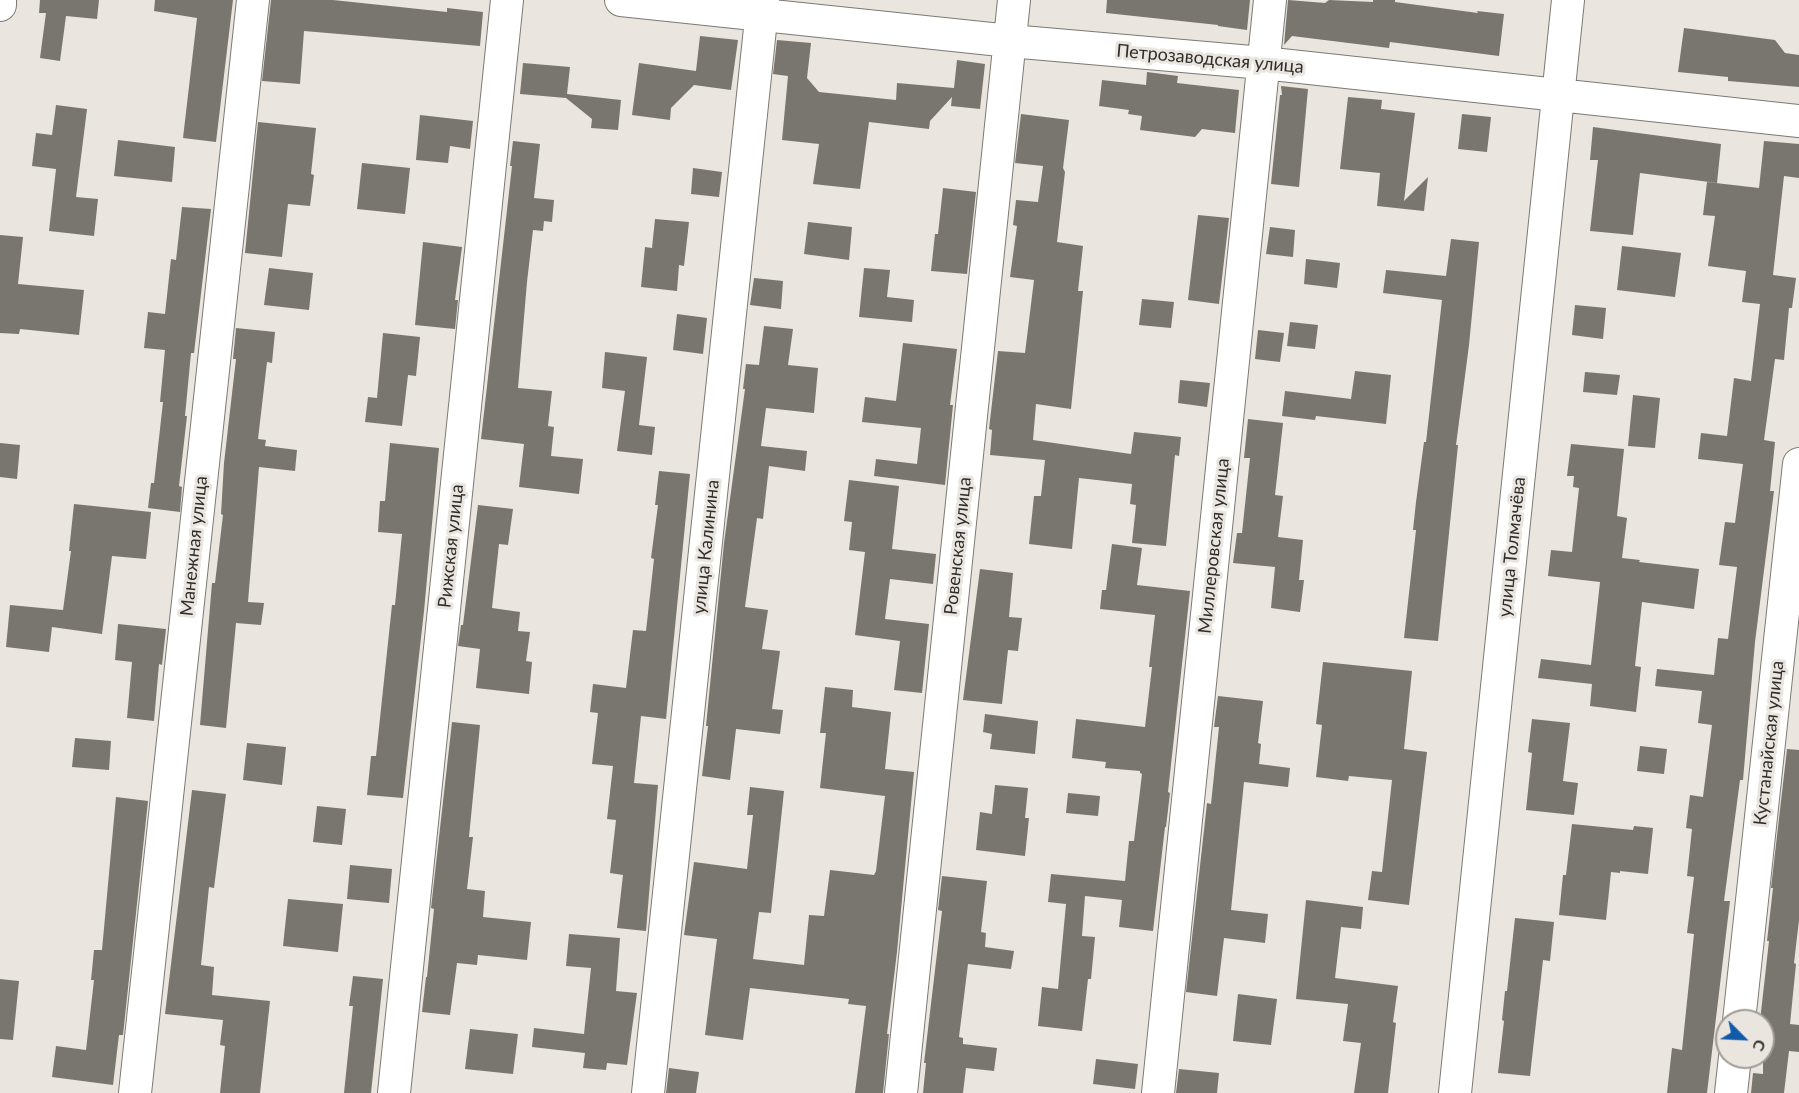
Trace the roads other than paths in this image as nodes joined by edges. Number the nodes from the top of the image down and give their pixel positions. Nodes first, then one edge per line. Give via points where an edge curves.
1 (0, 0) edge
2 (253, 0) edge
3 (507, 0) edge
4 (621, 0) edge
5 (1014, 0) edge
6 (1270, 0) edge
7 (1568, 0) edge
8 (0, 4) edge
9 (763, 7) edge
10 (1010, 41) junction
11 (1263, 63) junction
12 (1558, 94) junction
13 (1799, 121) edge
14 (1799, 464) edge
15 (1740, 1009) edge
16 (1734, 1069) edge
17 (135, 1093) edge
18 (394, 1093) edge
19 (648, 1093) edge
20 (901, 1093) edge
21 (1158, 1093) edge
22 (1455, 1093) edge
23 (1731, 1093) edge

1 - 8 street
2 - 17 street, Манежная улица
3 - 18 street, Рижская улица
4 - 9 street, Петрозаводская улица
5 - 10 street, Ровенская улица
6 - 11 street, Миллеровская улица
7 - 12 street, улица Толмачёва
9 - 10 street, Петрозаводская улица
9 - 19 street, улица Калинина
10 - 11 street, Петрозаводская улица
10 - 20 street, Ровенская улица
11 - 12 street, Петрозаводская улица
11 - 21 street, Миллеровская улица
12 - 13 street, Петрозаводская улица
12 - 22 street, улица Толмачёва
14 - 15 street, Кустанайская улица
16 - 23 street

